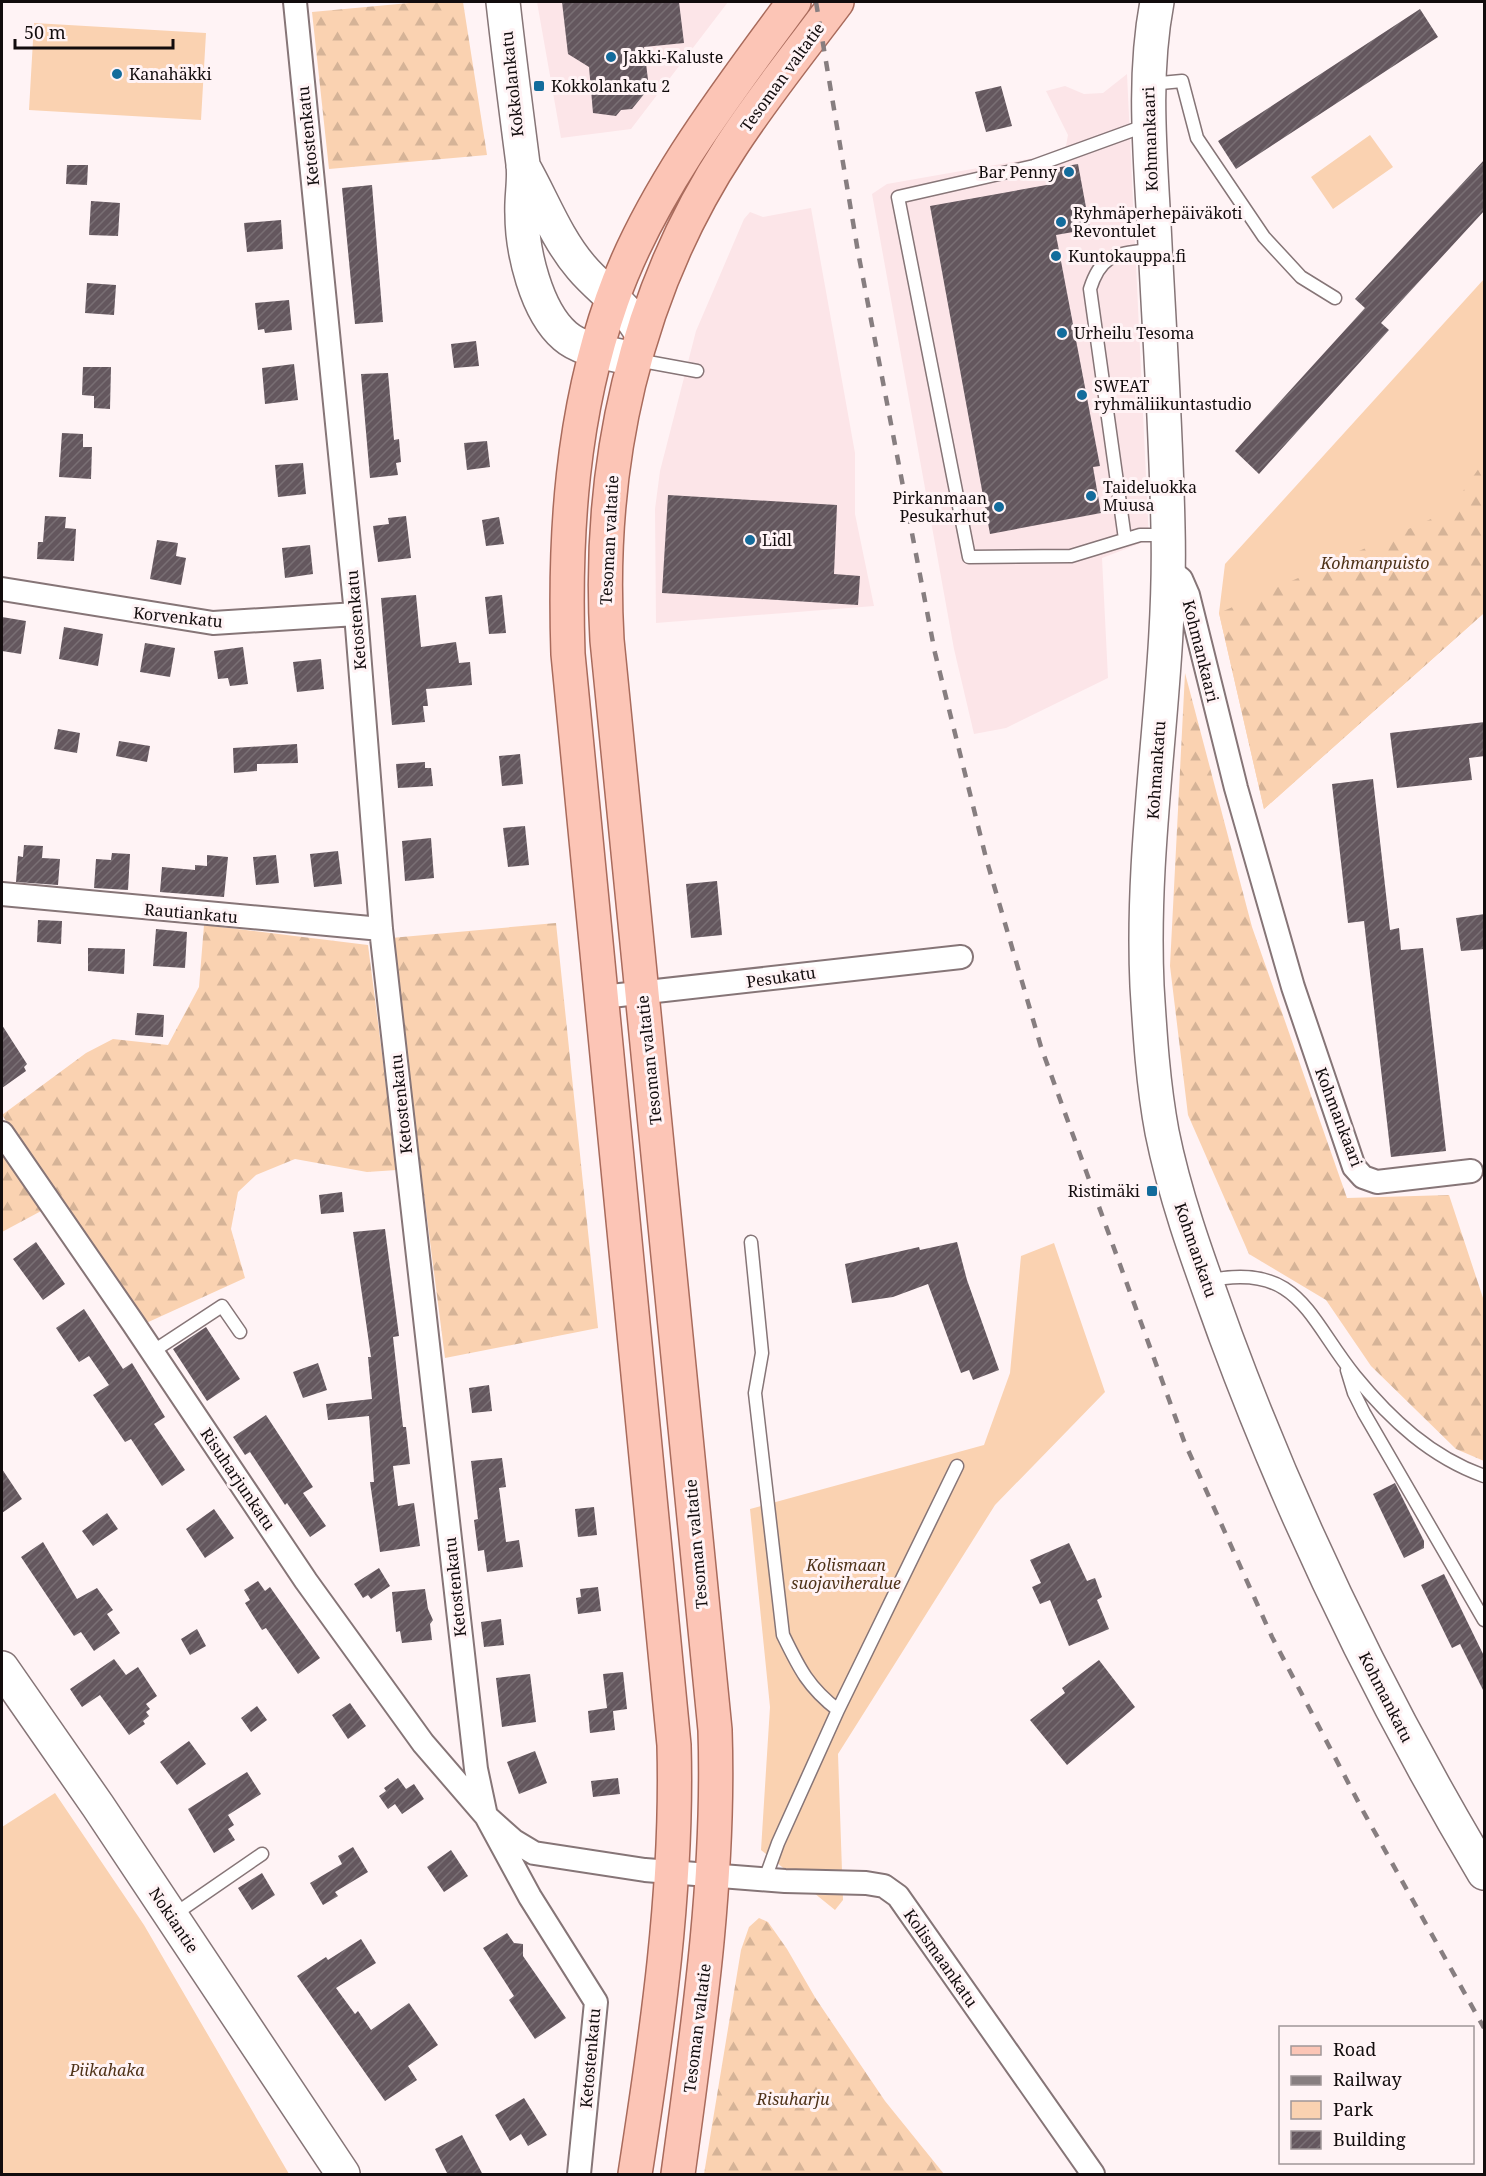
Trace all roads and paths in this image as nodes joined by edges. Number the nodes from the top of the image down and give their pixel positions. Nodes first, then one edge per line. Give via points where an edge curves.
1 (295, 2) edge
2 (503, 2) edge
3 (794, 2) edge
4 (837, 2) edge
5 (1157, 2) edge
6 (1148, 84) junction
7 (1148, 125) junction
8 (523, 166) junction
9 (1155, 249) junction
10 (612, 298) junction
11 (1335, 298) dead end
12 (637, 346) junction
13 (597, 350) junction
14 (697, 371) dead end
15 (1168, 536) junction
16 (1125, 539) junction
17 (1168, 569) junction
18 (2, 589) edge
19 (356, 614) junction
20 (2, 894) edge
21 (381, 929) junction
22 (961, 957) dead end
23 (642, 993) junction
24 (602, 997) junction
25 (2, 1133) edge
26 (1478, 1170) edge
27 (751, 1242) dead end
28 (1206, 1281) junction
29 (240, 1332) dead end
30 (152, 1352) junction
31 (1345, 1363) junction
32 (957, 1466) dead end
33 (1485, 1476) edge
34 (1485, 1620) edge
35 (2, 1668) edge
36 (838, 1710) junction
37 (486, 1816) junction
38 (262, 1854) dead end
39 (672, 1872) junction
40 (1485, 1872) edge
41 (712, 1876) junction
42 (765, 1879) junction
43 (171, 1917) junction
44 (343, 2175) edge
45 (579, 2175) edge
46 (635, 2175) edge
47 (678, 2175) edge
48 (1093, 2175) edge

1 - 19 street, Ketostenkatu
2 - 8 street, Kokkolankatu
3 - 10 main road, Tesoman valtatie via 746,66 660,198
4 - 12 main road, Tesoman valtatie via 759,106 710,181 691,214
5 - 6 street, Kohmankaari
6 - 7 street, Kohmankaari
6 - 11 lane via 1182,81 1197,138 1264,237 1300,277
7 - 9 street, Kohmankaari
7 - 16 lane via 1034,166 897,197 969,557 1071,556
8 - 10 street, Kokkolankatu via 571,254
8 - 13 street, Kokkolankatu via 524,251 536,288 562,334
9 - 15 street, Kohmankaari
9 - 16 lane via 1111,257 1097,268 1090,289
10 - 12 street, Kokkolankatu via 634,319
10 - 13 main road, Tesoman valtatie
12 - 13 street, Kokkolankatu
12 - 14 lane
12 - 23 main road, Tesoman valtatie via 611,480 605,603
13 - 24 main road, Tesoman valtatie via 571,483 566,586 568,654
15 - 16 lane
15 - 17 street, Kohmankaari
17 - 26 street, Kohmankaari via 1181,579 1188,595 1279,940 1354,1167 1377,1182
17 - 28 street, Kohmankatu via 1146,921 1147,982 1162,1134
18 - 19 street, Korvenkatu via 213,623
19 - 21 street, Ketostenkatu
20 - 21 street, Rautiankatu
21 - 37 street, Ketostenkatu via 474,1748
22 - 23 street, Pesukatu
23 - 24 street, Pesukatu
23 - 41 main road, Tesoman valtatie via 715,1730
24 - 39 main road, Tesoman valtatie via 672,1708
25 - 30 street, Risuharjunkatu
27 - 36 lane via 762,1353 755,1393 783,1635 816,1693
28 - 31 lane via 1235,1275 1278,1285 1308,1309
28 - 40 street, Kohmankatu via 1260,1424 1328,1579 1420,1764
29 - 30 lane via 222,1306
30 - 37 street, Risuharjunkatu via 306,1581 423,1743
31 - 33 lane via 1419,1443
31 - 34 lane via 1364,1413
32 - 36 lane
35 - 43 street, Nokiantie
36 - 42 lane via 777,1843
37 - 39 street, Kolismaankatu via 534,1853
37 - 45 street, Ketostenkatu via 530,1897 596,2002
38 - 43 lane
39 - 41 street, Kolismaankatu
39 - 46 main road, Tesoman valtatie via 661,1988
41 - 42 street, Kolismaankatu
41 - 47 main road, Tesoman valtatie
42 - 48 street, Kolismaankatu via 866,1883 890,1889 898,1896
43 - 44 street, Nokiantie

